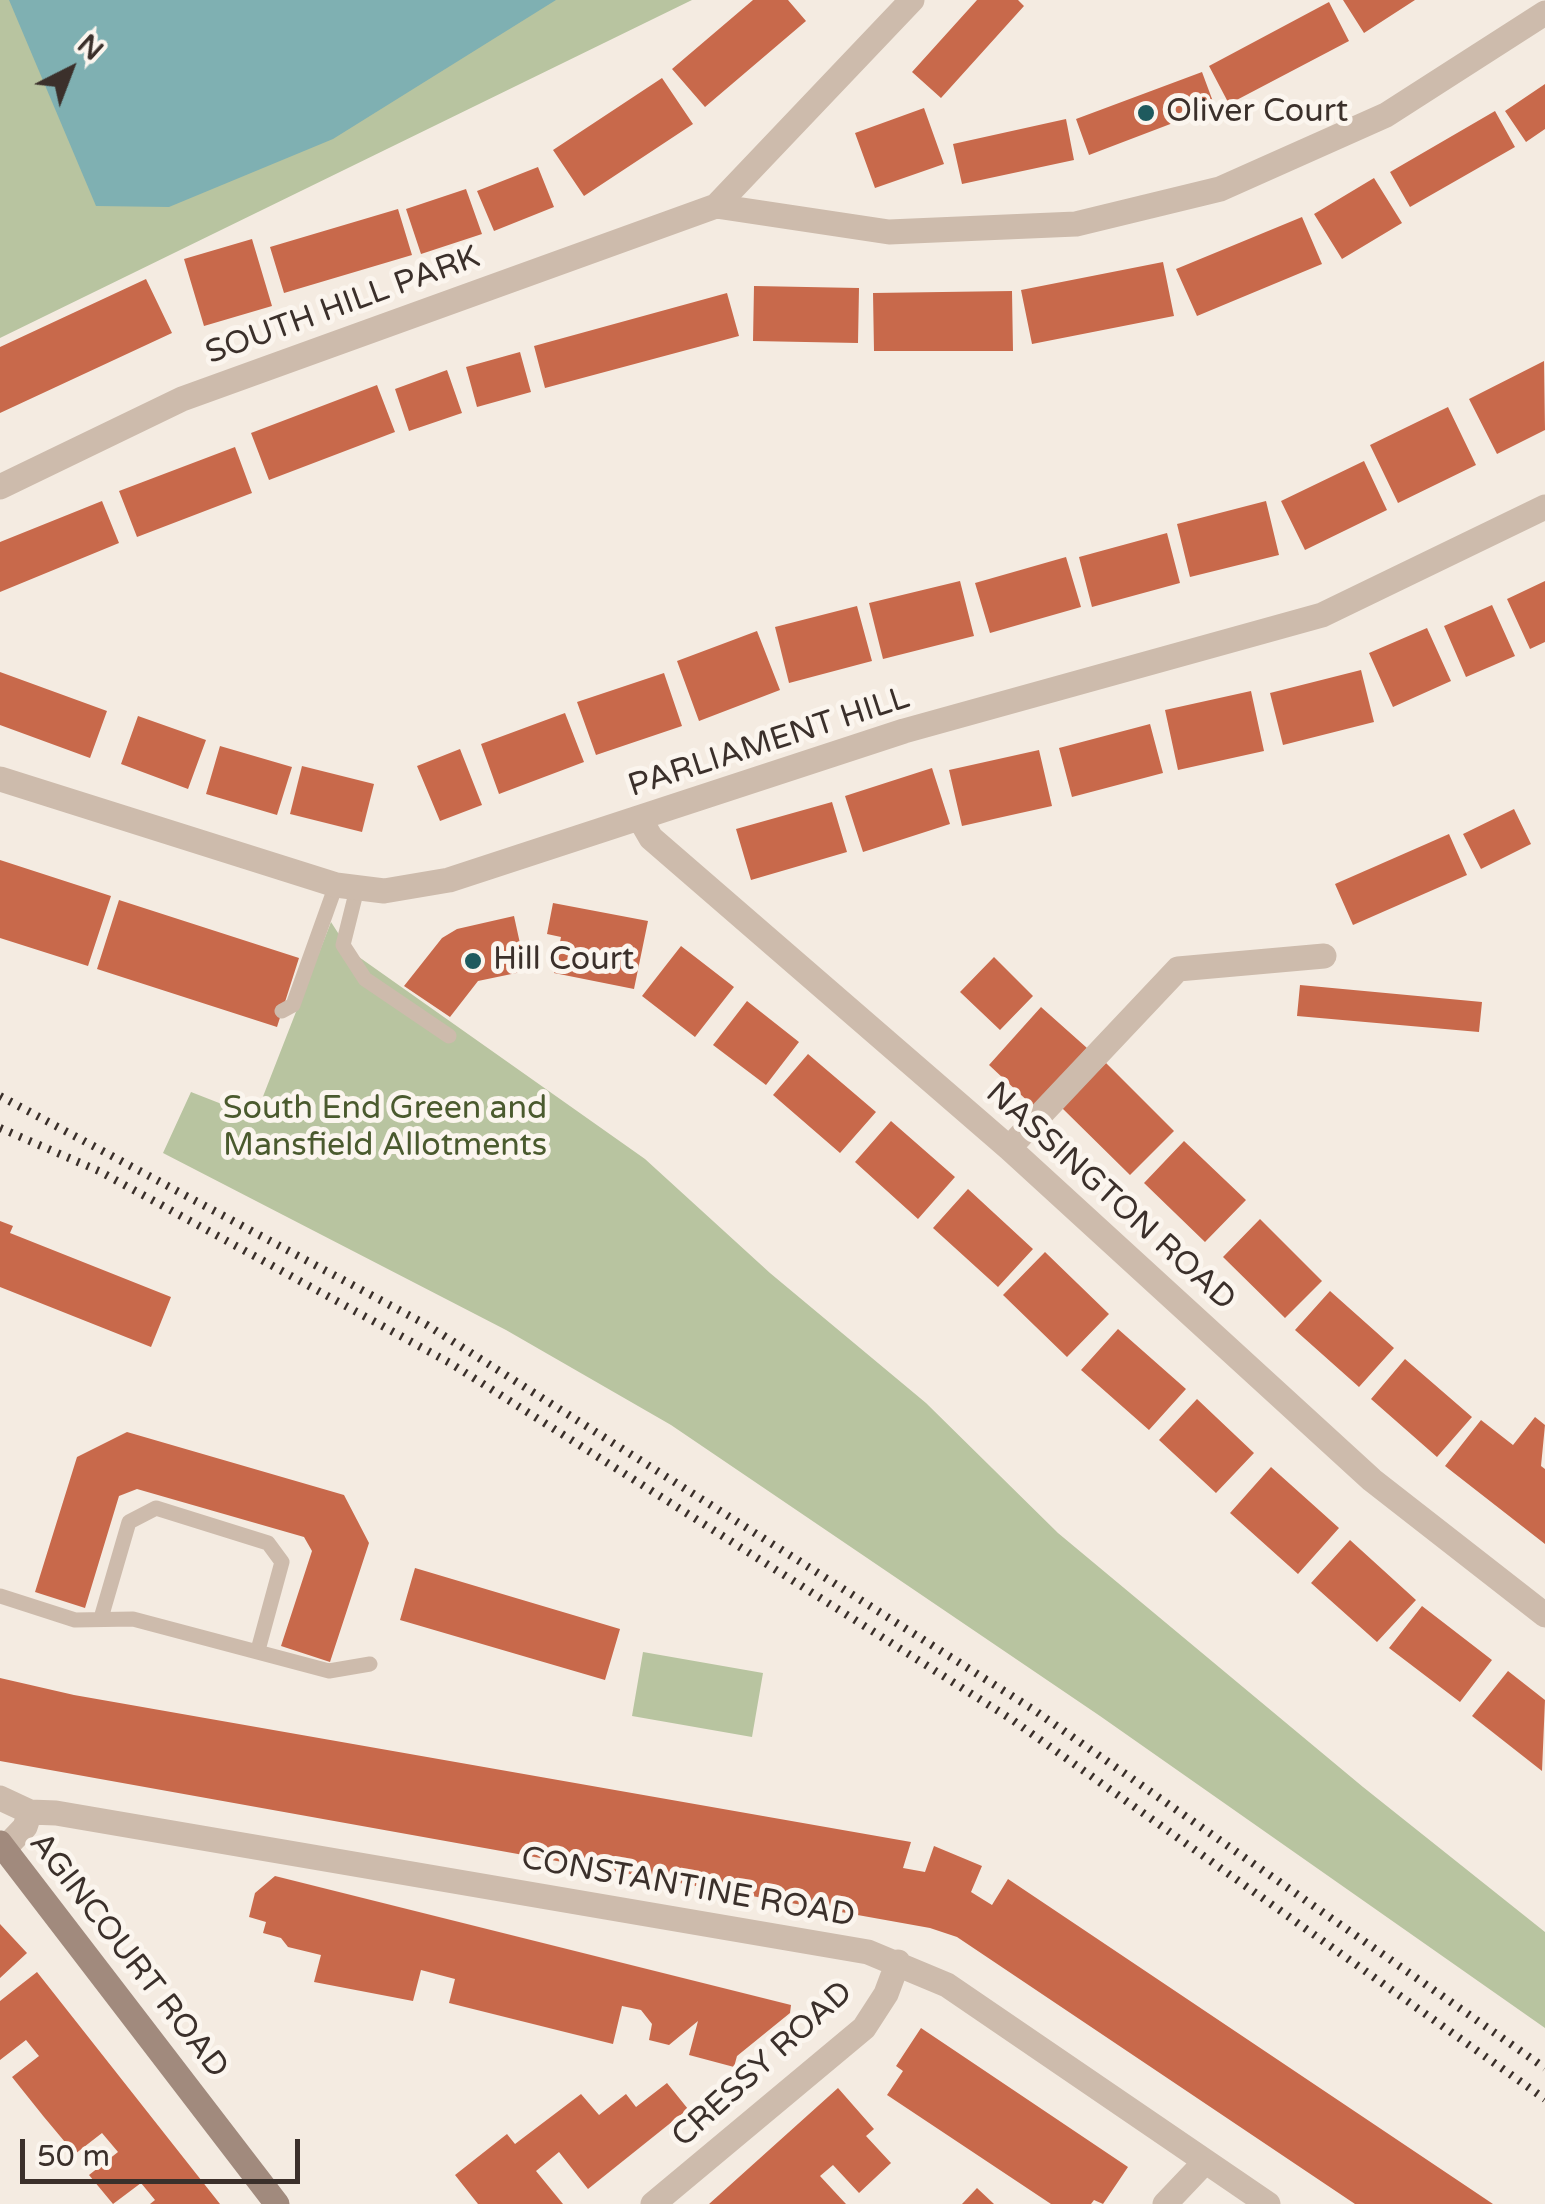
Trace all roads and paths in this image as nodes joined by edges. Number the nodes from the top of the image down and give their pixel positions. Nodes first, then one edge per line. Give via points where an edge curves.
1 (912, 0) edge
2 (1545, 13) edge
3 (716, 206) junction
4 (0, 487) edge
5 (1545, 507) edge
6 (0, 778) edge
7 (640, 819) junction
8 (347, 887) junction
9 (1324, 956) dead end
10 (282, 1011) dead end
11 (449, 1036) dead end
12 (1009, 1148) junction
13 (0, 1596) edge
14 (1545, 1614) edge
15 (100, 1618) junction
16 (258, 1650) junction
17 (370, 1664) dead end
18 (0, 1798) edge
19 (30, 1812) junction
20 (2, 1846) edge
21 (898, 1962) junction
22 (1204, 2163) junction
23 (277, 2204) edge
24 (653, 2204) edge
25 (1165, 2204) edge
26 (1268, 2204) edge

1 - 3 street
2 - 3 street via 1386,115 1220,190 1076,224 889,232
3 - 4 street, SOUTH HILL PARK via 182,398
5 - 7 street, PARLIAMENT HILL via 1322,615 904,731
6 - 8 street, PARLIAMENT HILL
7 - 8 street, PARLIAMENT HILL via 417,888
7 - 12 street, NASSINGTON ROAD via 652,838
8 - 10 lane via 293,1004
8 - 11 lane via 343,945 364,979
9 - 12 street via 1178,969
12 - 14 street, NASSINGTON ROAD via 1372,1480
13 - 15 lane via 75,1620
15 - 16 lane via 133,1619
15 - 16 lane via 129,1522 156,1508 268,1543 275,1552 282,1562
16 - 17 lane via 329,1671
18 - 19 street, CONSTANTINE ROAD
19 - 20 street via 25,1827
19 - 21 street, CONSTANTINE ROAD
20 - 23 main road, AGINCOURT ROAD
21 - 22 street, CONSTANTINE ROAD via 946,1985
21 - 24 street, CRESSY ROAD via 864,2028
22 - 25 street
22 - 26 street, CONSTANTINE ROAD

